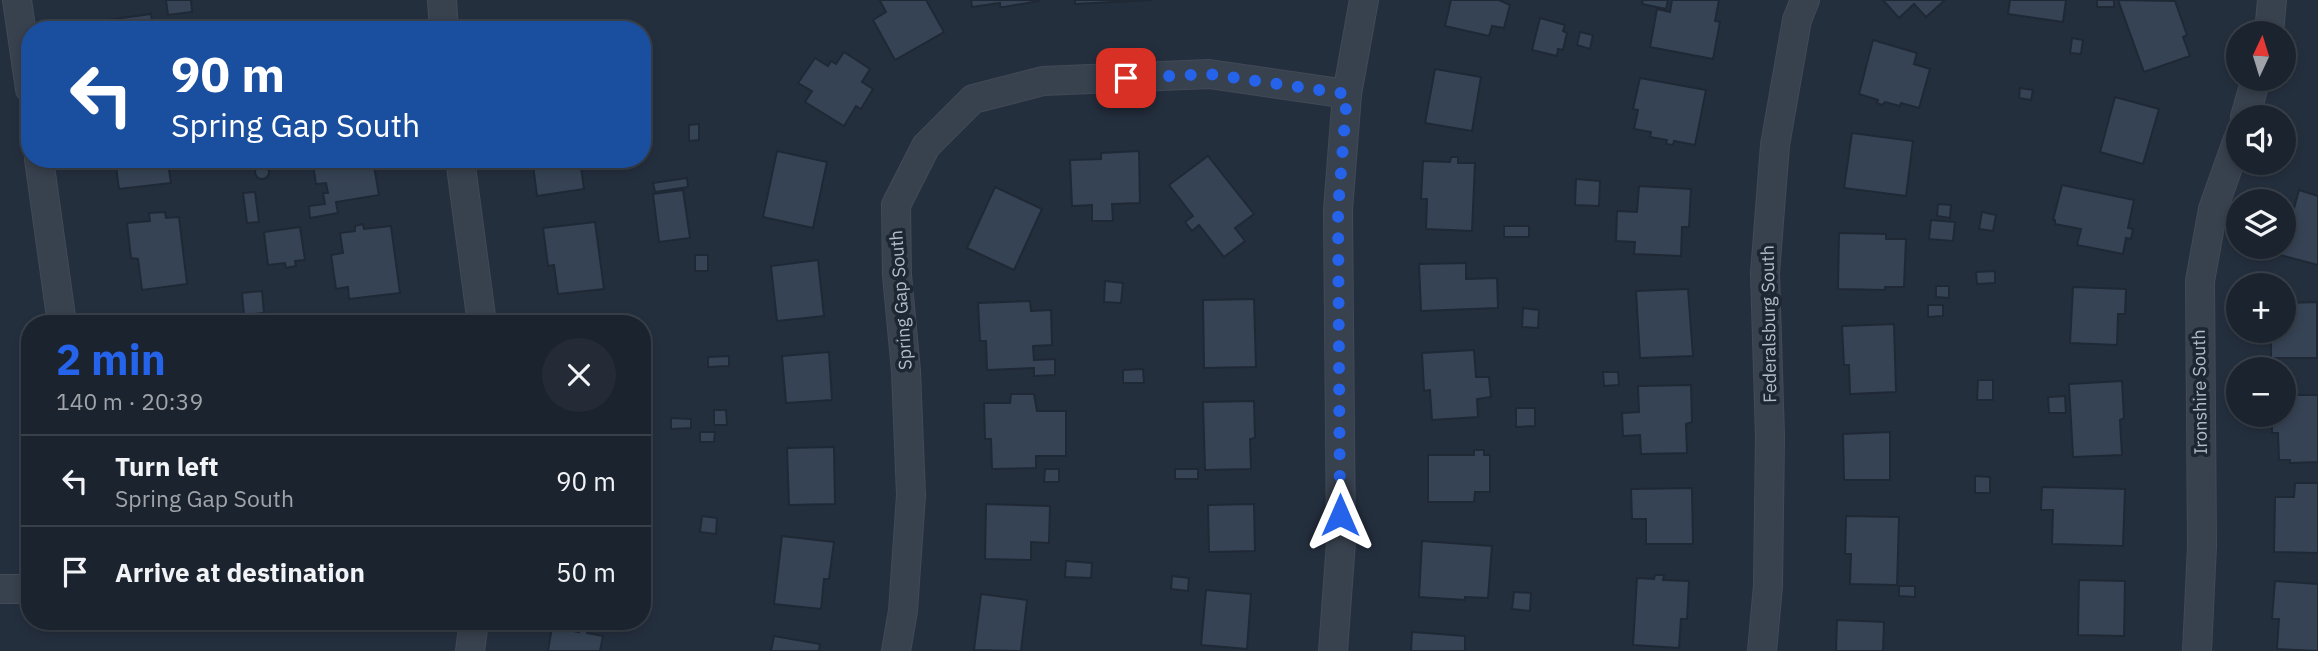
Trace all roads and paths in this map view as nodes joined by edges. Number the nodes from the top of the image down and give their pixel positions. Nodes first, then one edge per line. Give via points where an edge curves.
1 (17, 0) edge
2 (442, 0) edge
3 (1364, 0) edge
4 (1805, 0) edge
5 (2272, 0) edge
6 (443, 21) edge
7 (2270, 21) edge
8 (21, 27) edge
9 (1347, 94) junction
10 (40, 168) edge
11 (461, 168) edge
12 (2226, 173) edge
13 (61, 315) edge
14 (481, 315) edge
15 (0, 589) edge
16 (21, 589) edge
17 (473, 630) edge
18 (470, 651) edge
19 (896, 651) edge
20 (1333, 651) edge
21 (1762, 651) edge
22 (2197, 651) edge

1 - 8 street
2 - 6 street
3 - 9 street
4 - 21 street, Federalsburg South via 1797,20 1775,145 1765,273 1770,437 1768,586
5 - 7 street
9 - 19 street, Spring Gap South via 1209,74 1043,81 973,99 926,146 896,205 911,495
9 - 20 street via 1338,210 1341,542
10 - 13 street
11 - 14 street
12 - 22 street, Ironshire South via 2213,209 2200,281 2202,546
15 - 16 street
17 - 18 street

